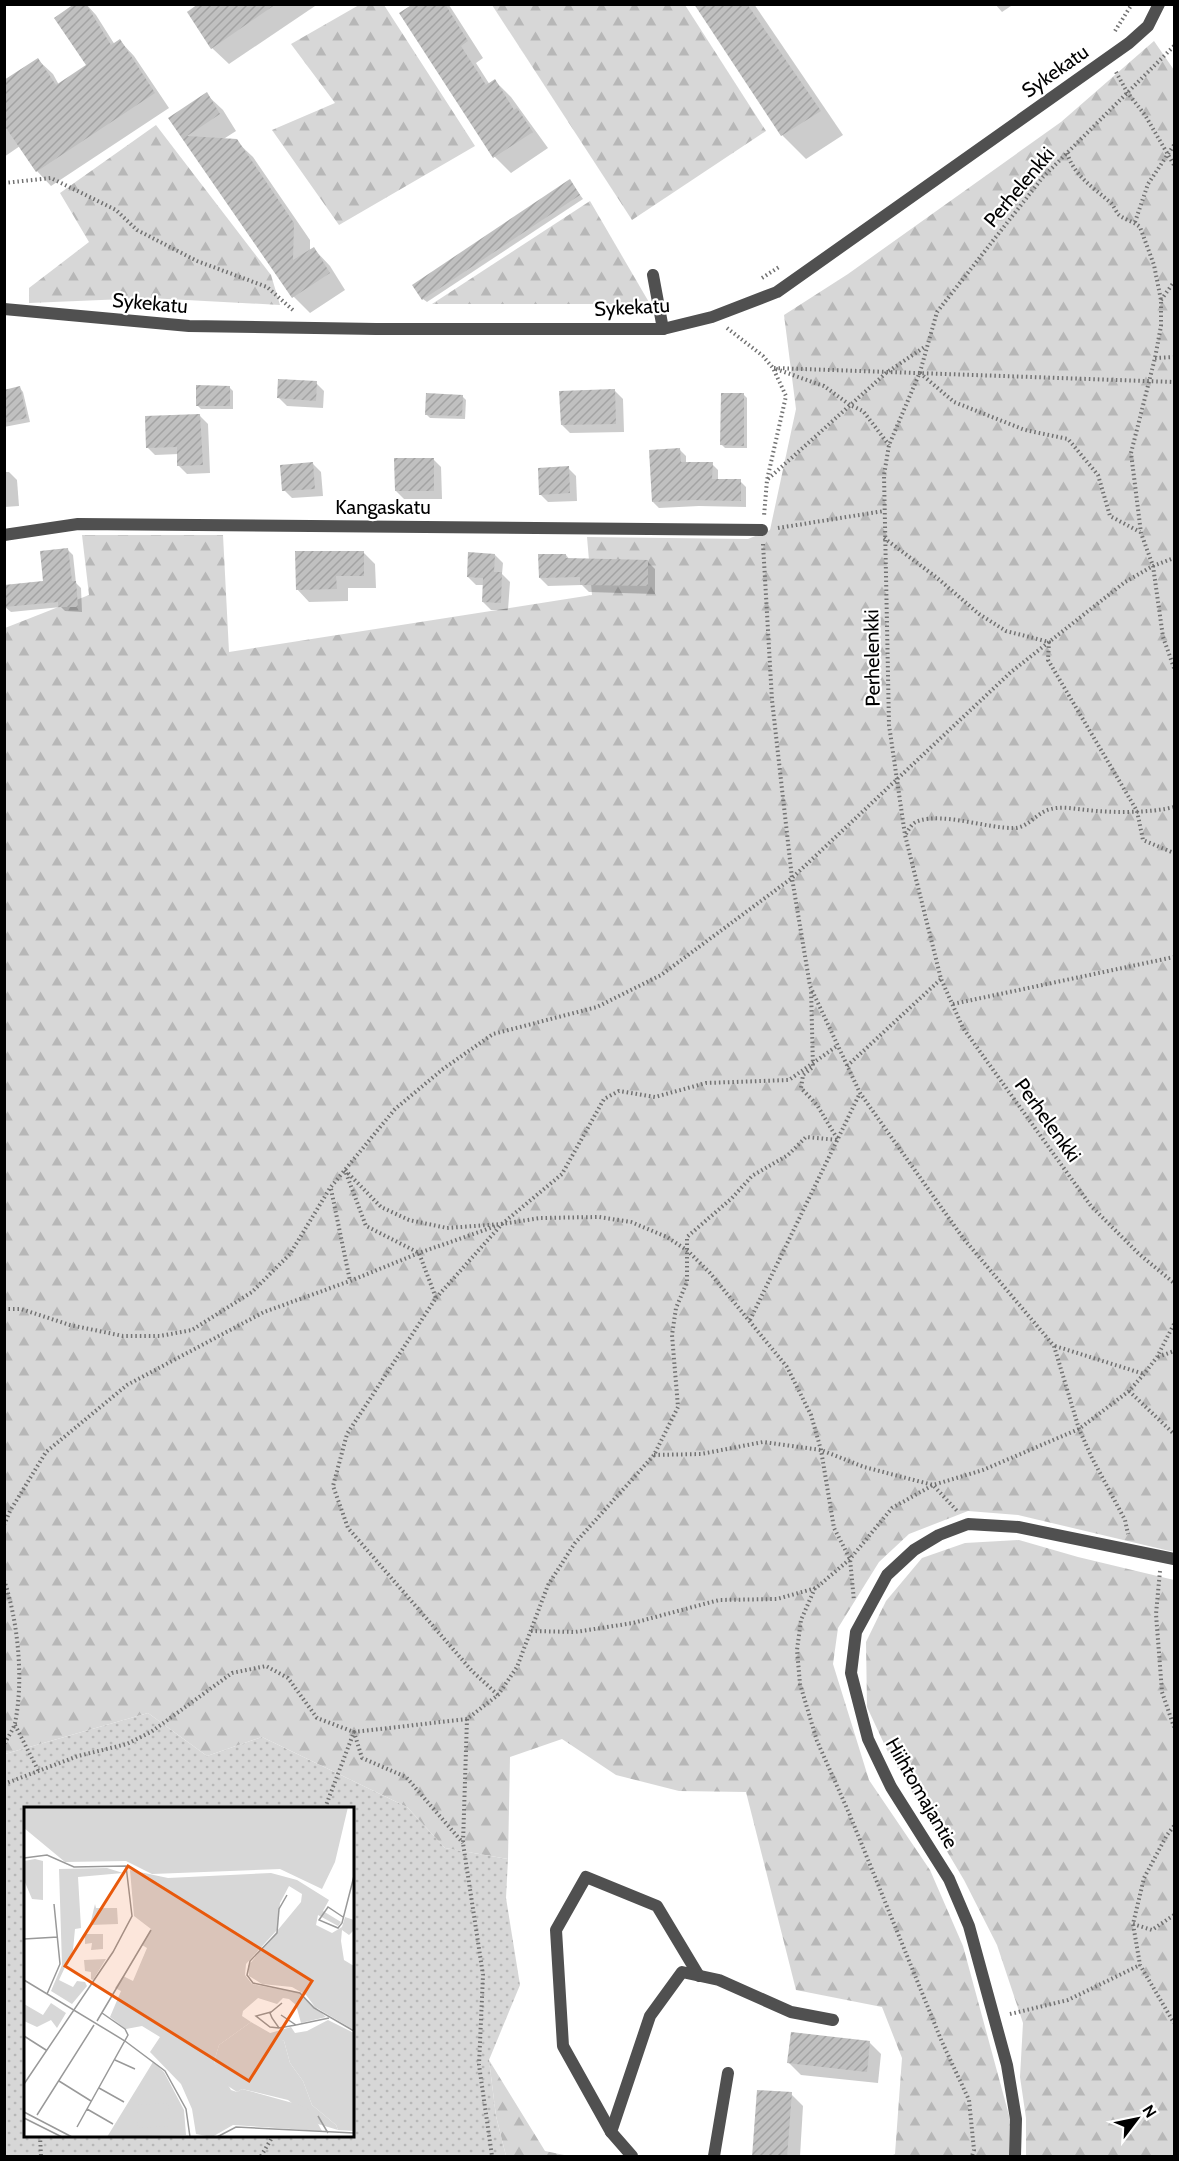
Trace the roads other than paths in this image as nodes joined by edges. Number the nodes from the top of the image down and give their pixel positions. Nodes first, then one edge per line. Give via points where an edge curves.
1 (1159, 4) edge
2 (653, 275) dead end
3 (4, 309) edge
4 (663, 329) junction
5 (762, 530) road end
6 (4, 535) edge
7 (1174, 1559) edge
8 (699, 1976) junction
9 (833, 2020) dead end
10 (728, 2073) dead end
11 (611, 2132) junction
12 (632, 2157) edge
13 (714, 2157) edge
14 (1015, 2157) edge

1 - 4 street, Sykekatu via 1148,26 1129,43 777,292
2 - 4 street
3 - 4 street, Sykekatu via 189,326
5 - 6 street, Kangaskatu via 78,524
7 - 14 street, Hiihtomajantie via 1018,1527 968,1524 914,1550 887,1575 856,1632 851,1673 868,1739 891,1787 949,1879 969,1926 1007,2065 1016,2119
8 - 9 street via 719,1980 791,2012
8 - 11 street via 682,1972 650,2016
8 - 11 street via 657,1906 586,1877 556,1930 563,2046
10 - 13 street
11 - 12 street

